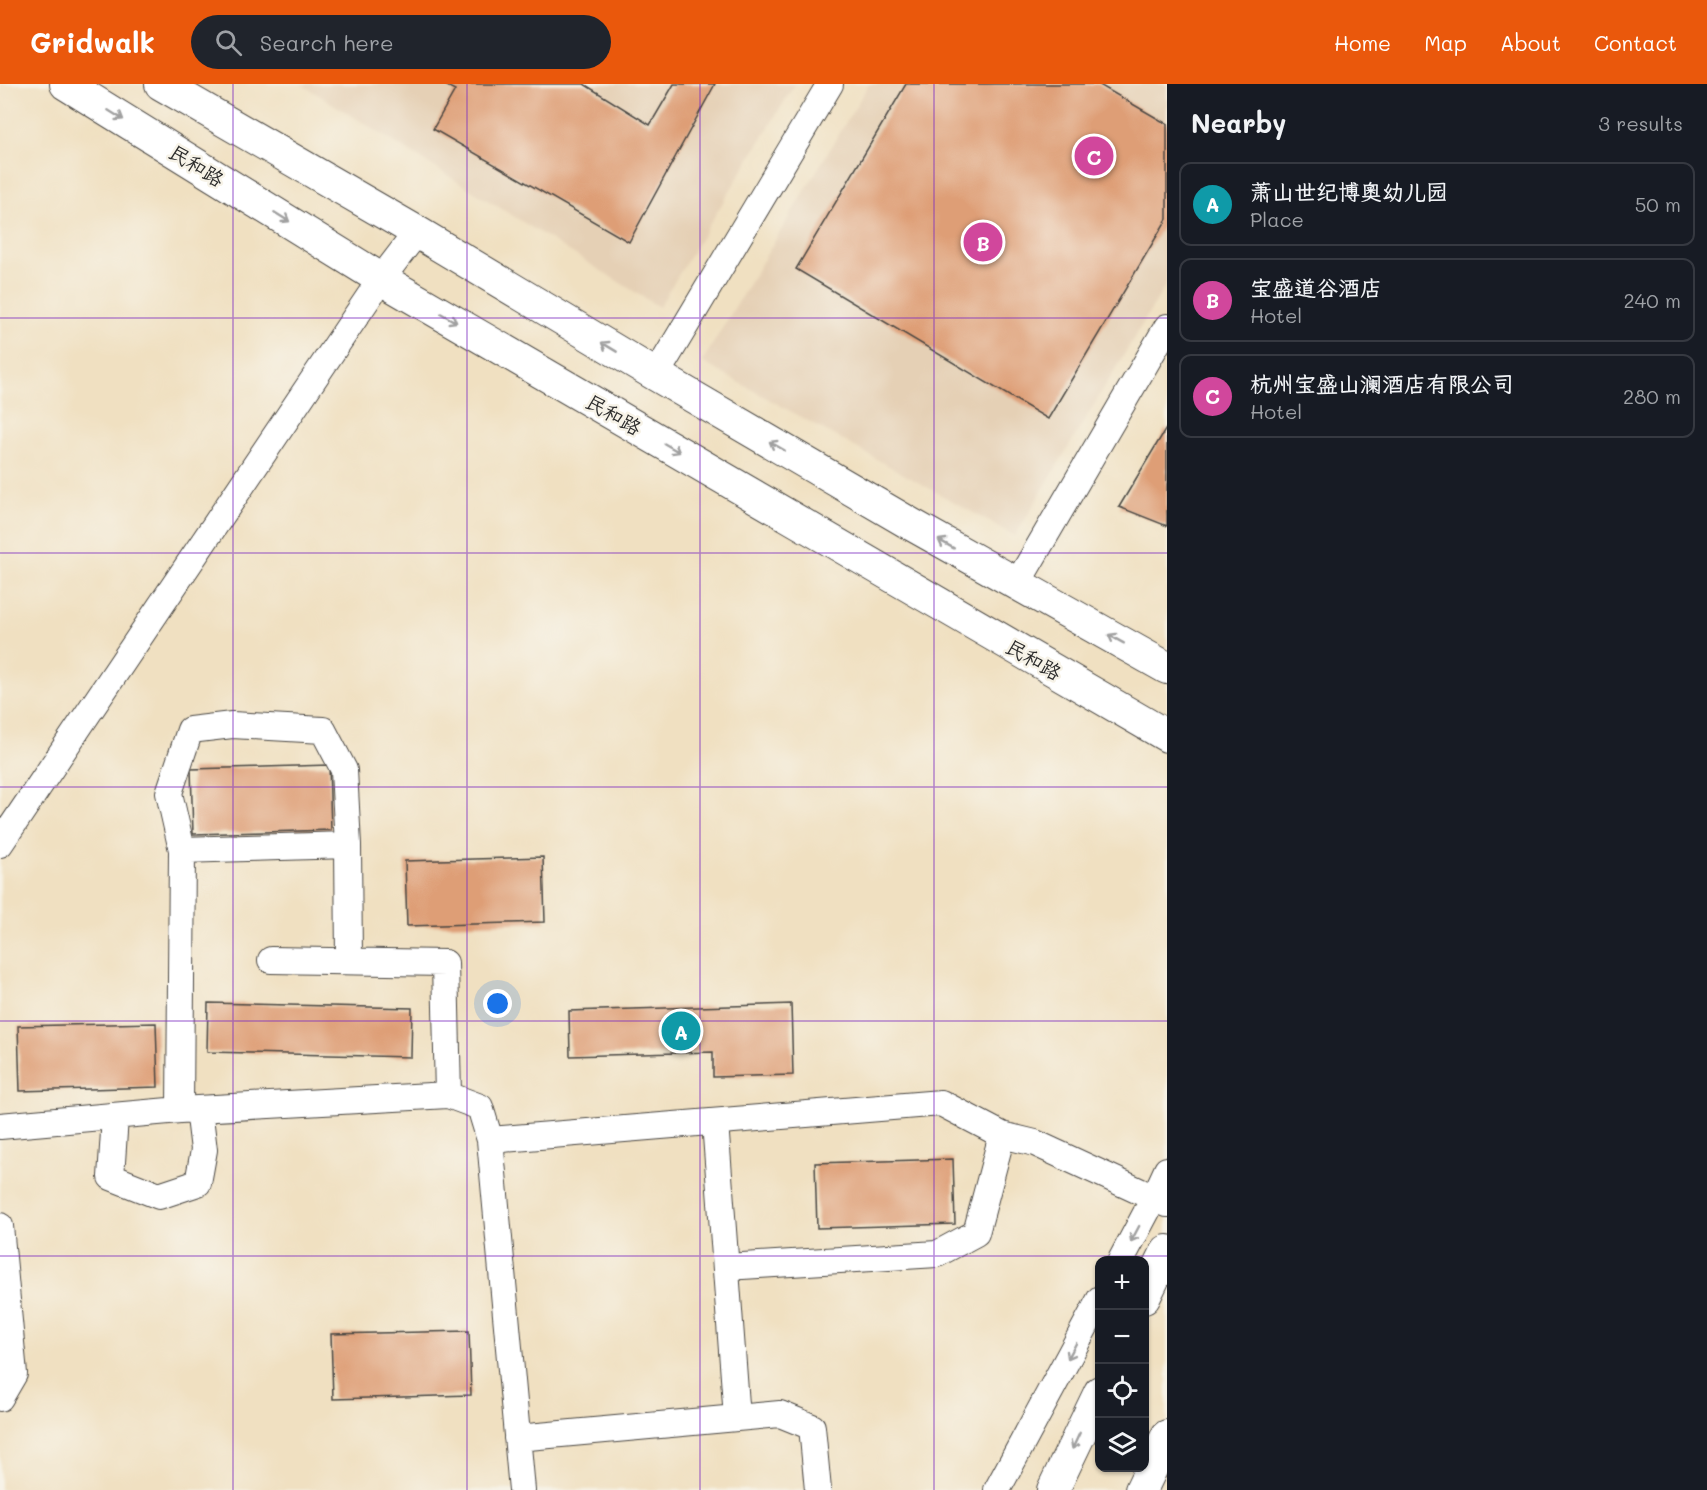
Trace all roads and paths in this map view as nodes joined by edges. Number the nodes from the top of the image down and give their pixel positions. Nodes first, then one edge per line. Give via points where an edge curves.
1 (66, 84) edge
2 (830, 84) edge
3 (168, 86) edge
4 (417, 232) junction
5 (381, 279) junction
6 (1167, 327) edge
7 (656, 375) junction
8 (1017, 584) junction
9 (1167, 668) edge
10 (1167, 736) edge
11 (0, 844) edge
12 (348, 845) junction
13 (182, 850) junction
14 (271, 960) dead end
15 (349, 961) junction
16 (448, 1095) junction
17 (190, 1110) junction
18 (115, 1117) junction
19 (715, 1122) junction
20 (0, 1126) edge
21 (1002, 1135) junction
22 (490, 1140) junction
23 (1167, 1170) edge
24 (1161, 1201) edge
25 (0, 1226) edge
26 (1167, 1251) edge
27 (1123, 1256) edge
28 (726, 1267) junction
29 (1149, 1288) edge
30 (1095, 1308) edge
31 (0, 1398) edge
32 (1095, 1402) edge
33 (737, 1418) junction
34 (1167, 1436) edge
35 (517, 1438) junction
36 (522, 1490) edge
37 (818, 1490) edge
38 (997, 1490) edge
39 (1053, 1490) edge
40 (1142, 1490) edge

1 -> 5 main road, 民和路
2 - 7 street
3 - 4 main road
4 - 5 street
7 -> 4 main road
5 -> 10 main road, 民和路
5 - 11 street
6 - 8 street
8 -> 7 main road
9 -> 8 main road
12 - 13 street
12 - 13 street via 344,770 323,730 232,724 190,730 168,793
12 - 15 street
13 - 17 street
14 - 15 street
15 - 16 street via 445,963
16 - 17 street
16 - 22 street via 480,1107
17 - 18 street
17 - 18 street via 204,1150 198,1183 159,1196 111,1177
18 - 20 street
19 - 21 street via 941,1103
19 - 22 street
19 - 28 street
21 - 24 street via 1035,1143
21 - 28 street via 976,1233 937,1254
22 - 35 street
23 - 24 street
24 -> 27 street
25 - 31 street via 14,1374
26 - 29 main road
28 - 33 street
30 -> 38 street
32 -> 39 main road
33 - 35 street
33 - 37 street via 780,1414 812,1427
34 - 40 main road
35 - 36 street

